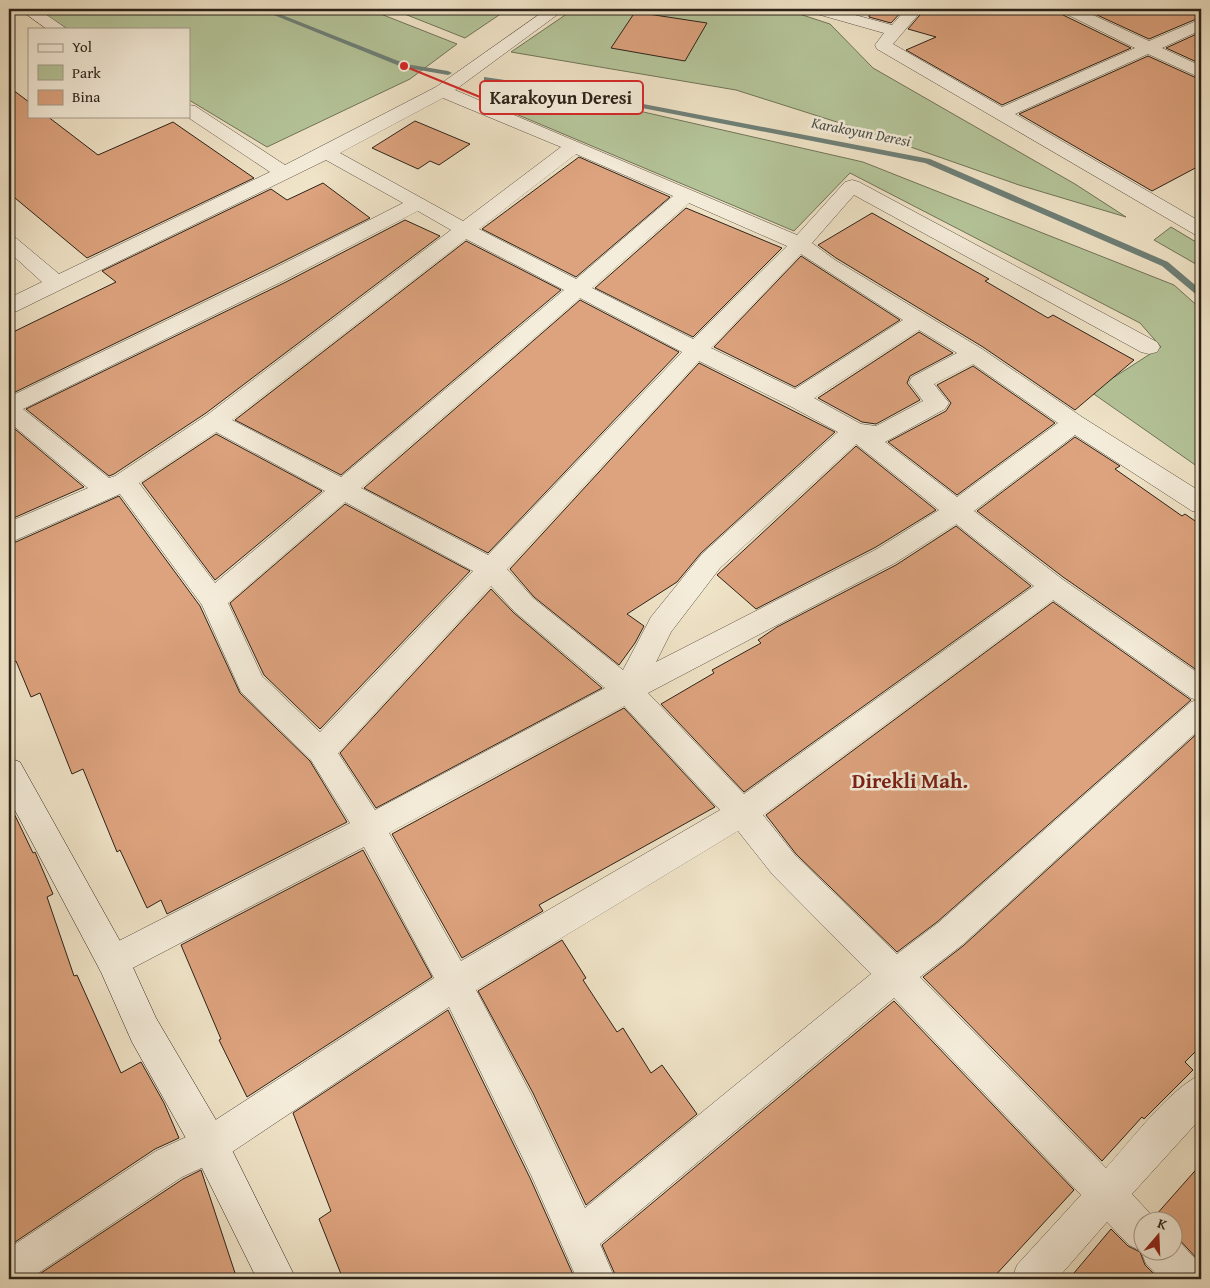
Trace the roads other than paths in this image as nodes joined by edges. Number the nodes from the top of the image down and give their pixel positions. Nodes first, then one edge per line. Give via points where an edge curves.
1 (27, 9) edge
2 (557, 9) edge
3 (816, 9) edge
4 (915, 9) edge
5 (1068, 9) edge
6 (1201, 24) edge
7 (57, 28) edge
8 (894, 31) junction
9 (1150, 48) junction
10 (1201, 73) edge
11 (442, 92) junction
12 (190, 111) edge
13 (1000, 114) junction
14 (574, 146) junction
15 (326, 153) junction
16 (284, 173) junction
17 (686, 195) junction
18 (418, 203) junction
19 (465, 230) junction
20 (1201, 230) edge
21 (9, 242) edge
22 (800, 244) junction
23 (57, 284) junction
24 (578, 290) junction
25 (9, 306) edge
26 (919, 320) junction
27 (1149, 347) dead end
28 (696, 350) junction
29 (974, 354) junction
30 (796, 398) junction
31 (9, 406) edge
32 (9, 410) edge
33 (215, 421) junction
34 (1074, 423) junction
35 (855, 431) junction
36 (115, 485) junction
37 (344, 489) junction
38 (1201, 504) edge
39 (956, 511) junction
40 (9, 534) edge
41 (491, 569) junction
42 (1053, 586) junction
43 (213, 600) junction
44 (626, 690) junction
45 (1201, 690) edge
46 (1201, 711) edge
47 (321, 751) junction
48 (9, 771) edge
49 (742, 813) junction
50 (370, 828) junction
51 (113, 961) junction
52 (895, 975) junction
53 (456, 984) junction
54 (1201, 1093) edge
55 (210, 1144) junction
56 (1108, 1196) junction
57 (1132, 1221) edge
58 (579, 1237) junction
59 (1170, 1260) edge
60 (9, 1270) edge
61 (277, 1279) edge
62 (596, 1279) edge
63 (1031, 1279) edge
64 (1188, 1279) edge

1 - 7 street
2 - 11 street
3 - 8 street
4 - 8 street
5 - 9 street
6 - 9 street
8 - 13 street via 883,45
9 - 10 street
9 - 13 street
11 - 14 street
11 - 15 street
12 - 16 street
13 - 20 street
14 - 17 street
14 - 19 street
15 - 16 street
15 - 18 street
16 - 23 street
17 - 22 street
17 - 24 street
18 - 19 street
18 - 31 street
19 - 24 street
19 - 33 street
21 - 23 street
22 - 26 street
22 - 27 street via 852,186
22 - 28 street
23 - 25 street
24 - 28 street
24 - 37 street
26 - 29 street
26 - 30 street
28 - 30 street
28 - 41 street
29 - 34 street
29 - 35 street via 920,382 937,403 879,435
30 - 35 street
32 - 36 street
33 - 36 street
33 - 37 street
34 - 38 street
34 - 39 street
35 - 39 street
35 - 44 street via 711,561 661,625
36 - 40 street
36 - 43 street
37 - 41 street
37 - 43 street
39 - 42 street
39 - 44 street via 886,556
41 - 44 street via 524,605
41 - 47 street
42 - 45 street
42 - 49 street
43 - 47 street via 251,684
44 - 49 street
44 - 50 street
46 - 52 street via 950,934
47 - 50 street
48 - 51 street
49 - 52 street via 784,865
49 - 53 street
50 - 51 street
50 - 53 street
51 - 55 street via 144,1030
52 - 56 street
52 - 58 street
53 - 55 street
53 - 58 street
54 - 56 street
55 - 60 street via 169,1164
55 - 61 street
56 - 57 street
56 - 63 street
58 - 62 street
59 - 64 street

